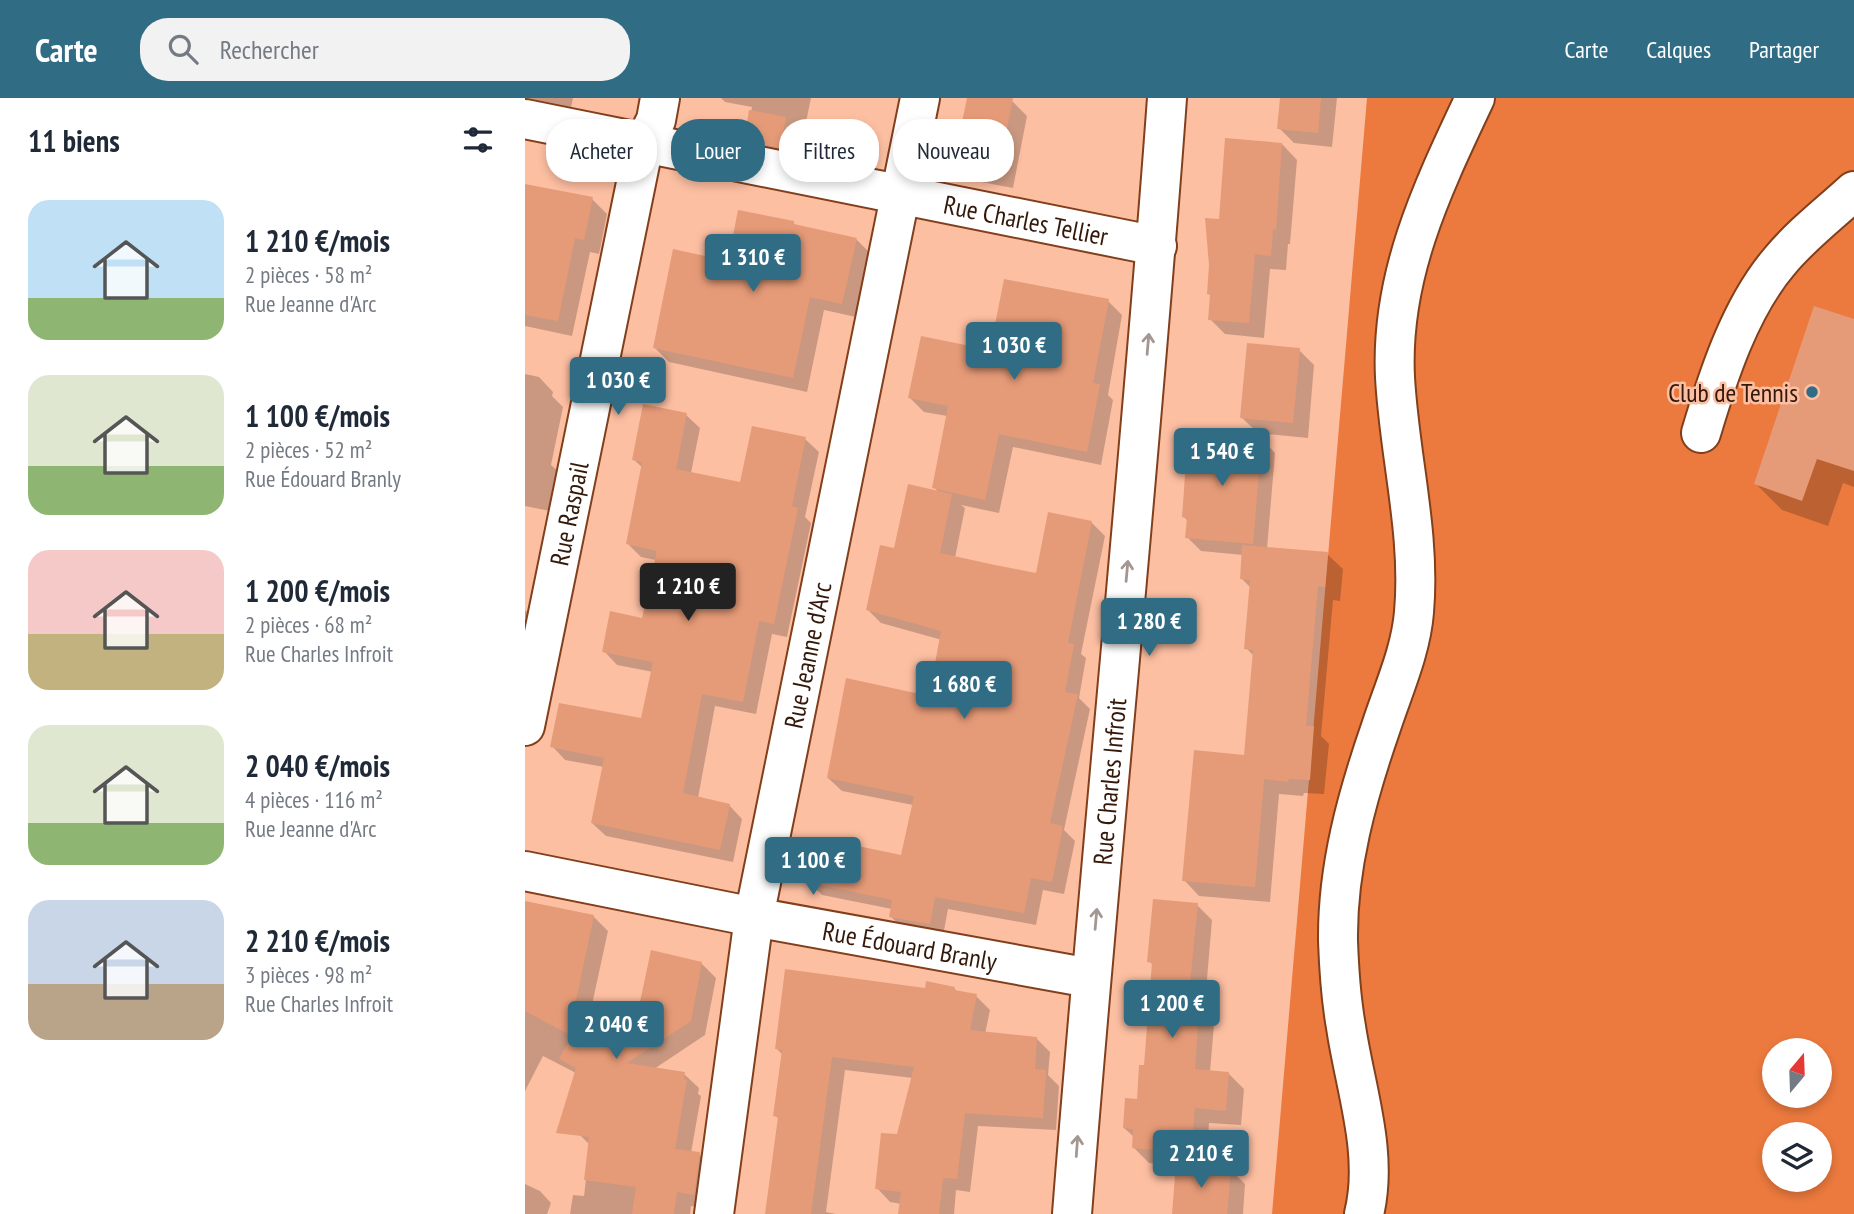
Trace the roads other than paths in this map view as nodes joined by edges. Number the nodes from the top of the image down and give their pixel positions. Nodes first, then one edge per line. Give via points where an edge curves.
1 (660, 98) edge
2 (920, 98) edge
3 (1167, 98) edge
4 (1475, 98) edge
5 (525, 119) edge
6 (656, 119) edge
7 (546, 123) edge
8 (657, 147) edge
9 (636, 182) edge
10 (1854, 191) edge
11 (901, 195) junction
12 (1157, 246) junction
13 (1701, 433) dead end
14 (525, 726) edge
15 (525, 871) edge
16 (754, 917) junction
17 (1090, 978) junction
18 (714, 1214) edge
19 (1072, 1214) edge
20 (1364, 1214) edge

1 - 6 street, Rue Raspail
2 - 11 street, Rue Jeanne d'Arc
3 - 12 street, Rue Charles Infroit
4 - 20 street via 1427,201 1401,297 1395,377 1412,524 1414,614 1352,821 1342,886 1338,940 1345,1024 1370,1172
5 - 7 street, Rue Charles Tellier
8 - 11 street, Rue Charles Tellier
9 - 14 street, Rue Raspail
10 - 13 street via 1766,278 1720,372
11 - 12 street, Rue Charles Tellier
11 - 16 street, Rue Jeanne d'Arc
17 -> 12 street, Rue Charles Infroit
15 - 16 street, Rue Édouard Branly
16 - 17 street, Rue Édouard Branly
16 - 18 street, Rue Jeanne d'Arc
19 -> 17 street, Rue Charles Infroit

